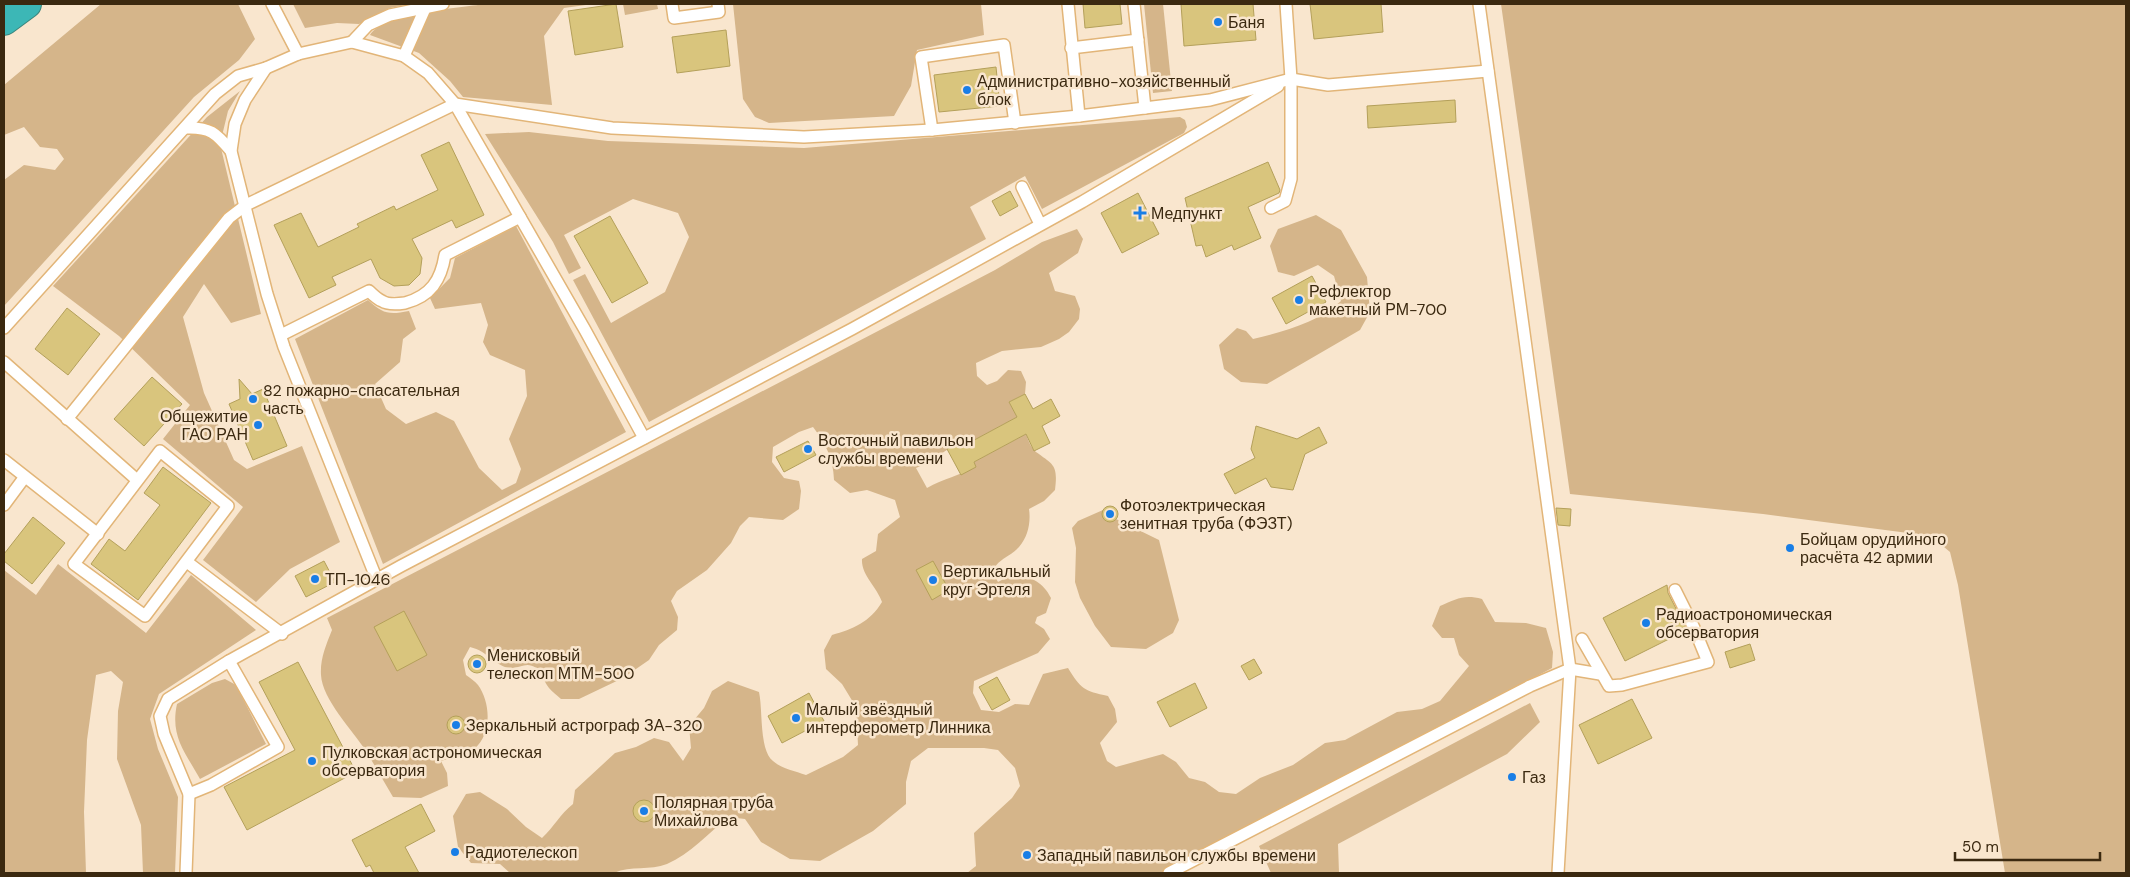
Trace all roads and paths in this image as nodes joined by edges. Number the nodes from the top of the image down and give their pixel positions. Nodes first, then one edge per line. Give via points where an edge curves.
1 (27, 4) edge
2 (272, 4) edge
3 (443, 4) edge
4 (672, 4) edge
5 (718, 4) edge
6 (1068, 4) edge
7 (1134, 4) edge
8 (1286, 4) edge
9 (1479, 4) edge
10 (426, 5) edge
11 (4, 22) edge
12 (1138, 40) junction
13 (352, 42) junction
14 (1071, 48) junction
15 (298, 54) junction
16 (404, 56) junction
17 (266, 68) junction
18 (1488, 71) junction
19 (1291, 78) junction
20 (1210, 100) junction
21 (455, 104) junction
22 (1145, 108) junction
23 (1079, 116) junction
24 (1015, 123) junction
25 (1215, 124) junction
26 (186, 128) junction
27 (932, 130) junction
28 (231, 151) junction
29 (1022, 187) dead end
30 (246, 205) junction
31 (1271, 208) dead end
32 (520, 217) junction
33 (1040, 224) junction
34 (4, 328) edge
35 (281, 335) junction
36 (4, 362) edge
37 (67, 419) junction
38 (644, 438) junction
39 (4, 460) edge
40 (24, 478) junction
41 (137, 480) junction
42 (4, 505) edge
43 (98, 534) junction
44 (187, 562) junction
45 (376, 580) junction
46 (1675, 590) dead end
47 (282, 634) junction
48 (1582, 639) dead end
49 (229, 661) junction
50 (1570, 669) junction
51 (1600, 674) junction
52 (189, 794) junction
53 (186, 873) edge
54 (1170, 873) edge
55 (1558, 873) edge

1 - 11 highway
2 - 15 lane
3 - 10 lane
4 - 5 lane via 674,18 719,12
6 - 14 lane
7 - 12 lane
8 - 19 lane
9 - 18 lane
10 - 13 lane via 368,25
10 - 16 lane
12 - 14 lane
12 - 22 lane
13 - 15 lane
13 - 16 lane
14 - 23 lane
15 - 17 lane
16 - 21 lane via 428,73
17 - 26 lane via 238,76 215,94
17 - 28 lane via 245,100 235,124
18 - 19 lane via 1328,85
18 - 50 lane
19 - 20 lane
19 - 25 lane
19 - 31 lane via 1292,179 1285,201
20 - 22 lane
20 - 25 lane via 1219,106 1222,114
21 - 27 lane via 612,128 804,137
21 - 30 lane
21 - 32 lane
22 - 23 lane
23 - 24 lane
24 - 27 lane
24 - 27 lane via 1004,46 921,57
25 - 33 lane
26 - 28 lane via 204,128 218,136
26 - 34 lane
28 - 30 lane
29 - 33 lane
30 - 35 lane via 267,294
30 - 37 lane via 229,218
32 - 35 lane via 445,255 442,271 420,299 398,304 383,302 369,291
32 - 38 lane
33 - 38 lane via 852,329
35 - 45 lane
36 - 37 lane
37 - 41 lane
38 - 45 lane
39 - 40 lane
40 - 42 lane
40 - 43 lane
41 - 43 lane
41 - 44 lane via 160,451 228,506
43 - 44 lane via 74,564 145,616
44 - 47 lane
45 - 47 lane
46 - 51 lane via 1708,662 1622,685 1609,686
47 - 49 lane
48 - 51 lane
49 - 52 lane via 168,699 160,716 164,734
49 - 52 lane via 278,747
50 - 51 lane
50 - 54 lane via 1530,686
50 - 55 lane
52 - 53 lane

